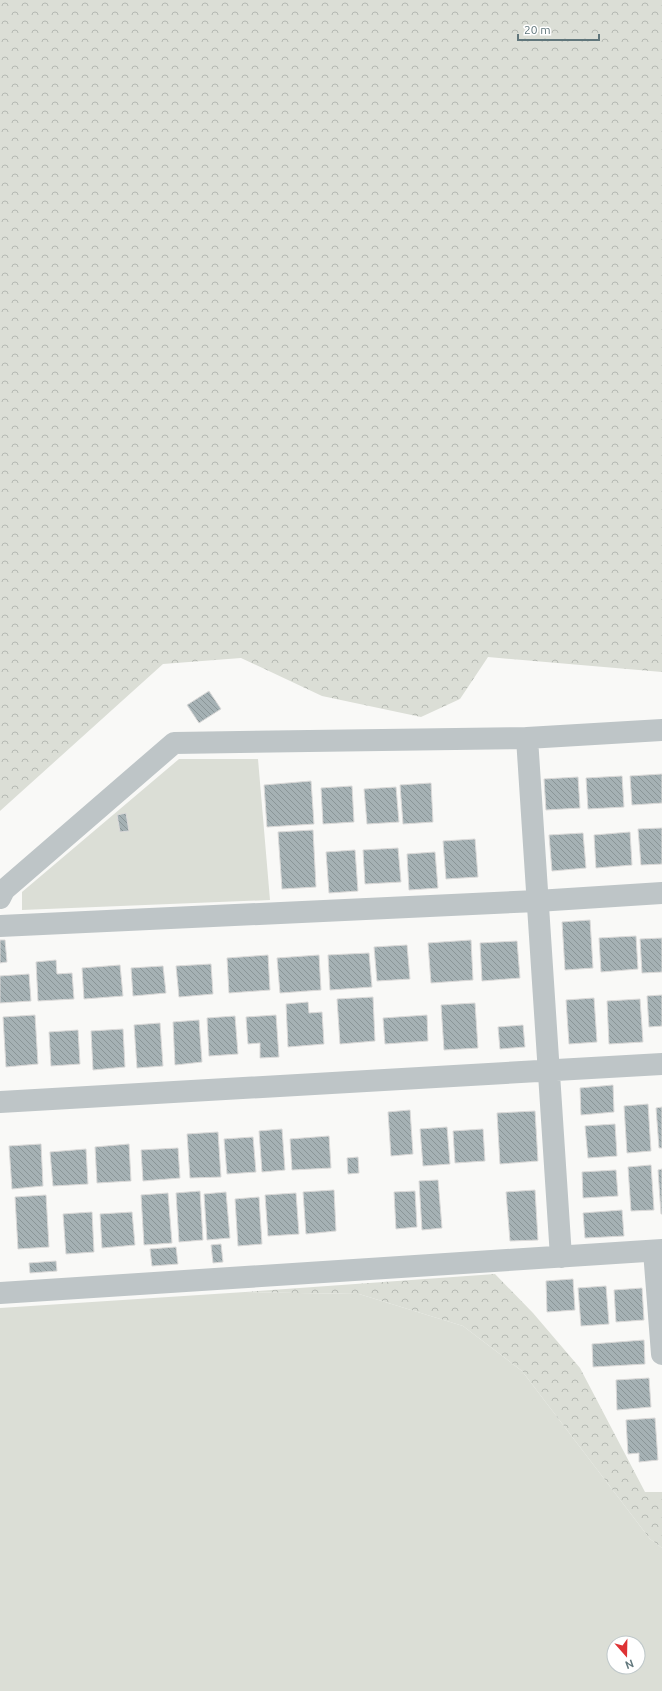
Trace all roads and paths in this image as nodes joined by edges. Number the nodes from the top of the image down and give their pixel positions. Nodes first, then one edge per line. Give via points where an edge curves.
1 (662, 730) edge
2 (527, 738) junction
3 (662, 893) edge
4 (0, 898) edge
5 (537, 901) junction
6 (0, 926) edge
7 (662, 1064) edge
8 (549, 1072) junction
9 (0, 1102) edge
10 (658, 1251) edge
11 (561, 1257) junction
12 (0, 1293) edge
13 (662, 1354) edge

1 - 2 street
2 - 4 street via 174,743 4,890
2 - 5 street
3 - 5 street
5 - 6 street
5 - 8 street
7 - 8 street
8 - 9 street
8 - 11 street
10 - 11 street
10 - 13 street
11 - 12 street

